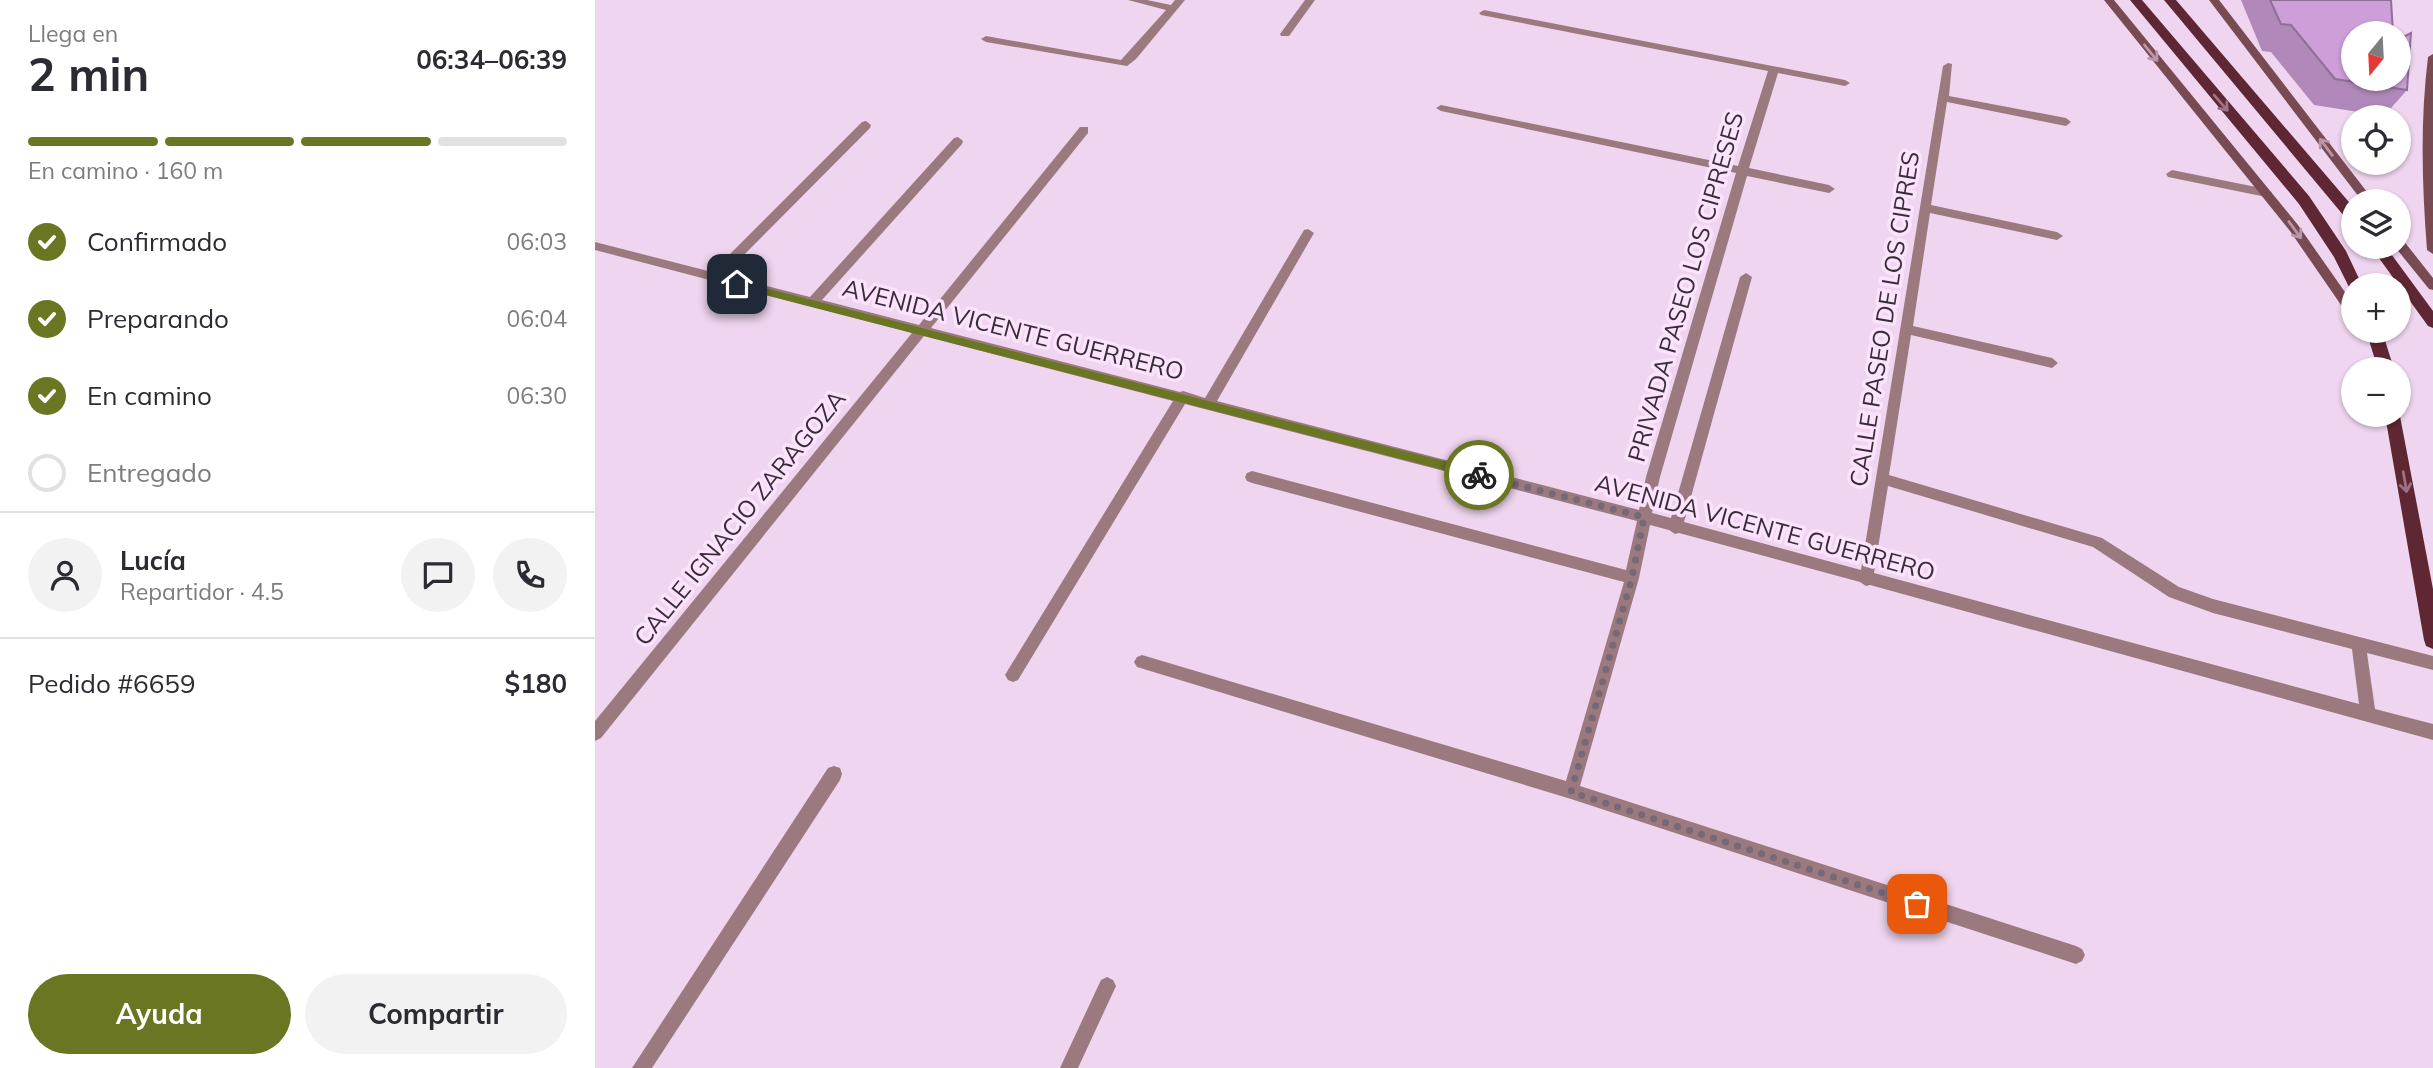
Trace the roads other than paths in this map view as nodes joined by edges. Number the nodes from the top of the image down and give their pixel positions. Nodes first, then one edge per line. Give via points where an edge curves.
1 (1133, 0) edge
2 (1310, 0) edge
3 (2109, 0) edge
4 (2136, 0) edge
5 (2170, 0) edge
6 (2214, 0) edge
7 (1176, 4) edge
8 (1484, 13) dead end
9 (1285, 34) dead end
10 (986, 39) dead end
11 (2433, 57) edge
12 (1948, 66) dead end
13 (1775, 70) junction
14 (1845, 83) dead end
15 (1943, 98) junction
16 (1441, 108) dead end
17 (2066, 122) dead end
18 (866, 125) dead end
19 (1084, 130) dead end
20 (958, 141) dead end
21 (1742, 172) junction
22 (2172, 174) dead end
23 (1829, 189) dead end
24 (2359, 189) edge
25 (2266, 193) junction
26 (2341, 203) edge
27 (1925, 208) junction
28 (1307, 233) dead end
29 (2057, 236) dead end
30 (595, 246) edge
31 (2433, 250) edge
32 (2411, 258) edge
33 (2387, 259) edge
34 (2349, 273) edge
35 (1746, 277) dead end
36 (713, 278) junction
37 (2433, 286) edge
38 (2341, 296) edge
39 (812, 303) junction
40 (2433, 322) edge
41 (1906, 329) junction
42 (920, 331) junction
43 (2052, 363) dead end
44 (1182, 397) junction
45 (1209, 404) junction
46 (2395, 427) edge
47 (1252, 477) dead end
48 (1883, 479) junction
49 (1644, 517) junction
50 (1675, 528) junction
51 (1632, 578) junction
52 (1866, 580) junction
53 (2433, 640) edge
54 (2359, 646) junction
55 (1142, 663) dead end
56 (2433, 663) edge
57 (1013, 675) dead end
58 (2368, 715) junction
59 (2433, 732) edge
60 (595, 733) edge
61 (834, 774) dead end
62 (1571, 792) junction
63 (2076, 955) dead end
64 (1107, 986) dead end
65 (641, 1068) edge
66 (1069, 1068) edge

1 - 7 street
2 - 9 street
3 -> 25 street
4 -> 34 main road via 2304,200
5 - 26 main road
24 -> 6 street
7 - 10 street via 1123,64
8 - 13 street
11 - 31 street via 2427,176
12 - 15 street, CALLE PASEO DE LOS CIPRES
13 - 14 street
13 - 21 street, PRIVADA PASEO LOS CIPRESES
15 - 17 street
15 - 27 street, CALLE PASEO DE LOS CIPRES
16 - 21 street
18 - 36 street
19 - 42 street, CALLE IGNACIO ZARAGOZA
20 - 39 street
21 - 23 street
21 - 49 street, PRIVADA PASEO LOS CIPRESES
22 - 25 street
25 -> 38 street
27 - 29 street
27 - 41 street, CALLE PASEO DE LOS CIPRES
28 - 45 street
30 - 36 street, AVENIDA VICENTE GUERRERO
32 - 37 street
33 - 40 main road
35 - 50 street
36 - 39 street, AVENIDA VICENTE GUERRERO
39 - 42 street, AVENIDA VICENTE GUERRERO
41 - 43 street
41 - 48 street, CALLE PASEO DE LOS CIPRES
42 - 44 street, AVENIDA VICENTE GUERRERO
42 - 60 street, CALLE IGNACIO ZARAGOZA
44 - 45 street, AVENIDA VICENTE GUERRERO
44 - 57 street
45 - 49 street, AVENIDA VICENTE GUERRERO
46 -> 53 main road
47 - 51 street
48 - 52 street, CALLE PASEO DE LOS CIPRES
48 - 54 street via 2097,542 2174,592
49 - 50 street, AVENIDA VICENTE GUERRERO
49 - 51 street, PRIVADA PASEO LOS CIPRESES
50 - 52 street, AVENIDA VICENTE GUERRERO
51 - 62 street, PRIVADA PASEO LOS CIPRESES
52 - 58 street, AVENIDA VICENTE GUERRERO
54 - 56 street
54 - 58 street
55 - 62 street
58 - 59 street, AVENIDA VICENTE GUERRERO
61 - 65 street
62 - 63 street
64 - 66 street

